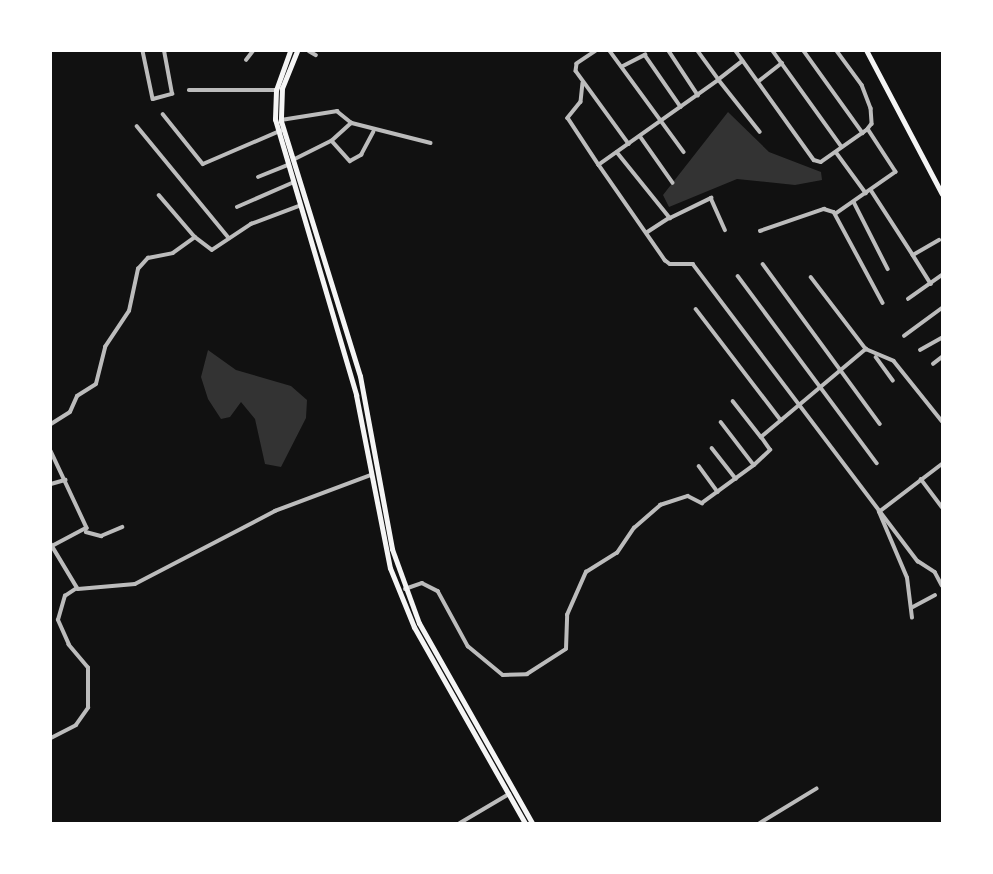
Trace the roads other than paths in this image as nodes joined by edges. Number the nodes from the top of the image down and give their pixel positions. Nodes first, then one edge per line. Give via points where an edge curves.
1 (143, 51) edge
2 (164, 51) edge
3 (253, 51) edge
4 (297, 51) edge
5 (309, 51) edge
6 (596, 51) edge
7 (610, 51) edge
8 (669, 51) edge
9 (698, 51) edge
10 (736, 51) edge
11 (773, 51) edge
12 (804, 51) edge
13 (837, 51) edge
14 (867, 51) edge
15 (287, 52) edge
16 (316, 55) dead end
17 (246, 60) dead end
18 (743, 61) junction
19 (782, 63) junction
20 (622, 66) junction
21 (719, 80) junction
22 (583, 81) junction
23 (758, 81) junction
24 (189, 90) dead end
25 (276, 90) junction
26 (698, 95) junction
27 (681, 107) junction
28 (163, 114) dead end
29 (281, 121) junction
30 (659, 122) junction
31 (352, 123) junction
32 (137, 126) dead end
33 (868, 129) junction
34 (281, 131) junction
35 (373, 132) junction
36 (760, 132) dead end
37 (863, 132) junction
38 (640, 136) junction
39 (332, 141) junction
40 (431, 143) dead end
41 (629, 144) junction
42 (842, 147) junction
43 (617, 152) junction
44 (684, 152) dead end
45 (836, 152) junction
46 (290, 163) junction
47 (598, 165) junction
48 (258, 177) dead end
49 (292, 183) junction
50 (673, 183) dead end
51 (871, 190) junction
52 (866, 193) junction
53 (942, 193) edge
54 (159, 195) dead end
55 (854, 202) junction
56 (299, 206) junction
57 (237, 207) dead end
58 (836, 214) junction
59 (670, 218) junction
60 (725, 230) dead end
61 (760, 231) dead end
62 (646, 233) junction
63 (195, 237) junction
64 (229, 238) junction
65 (939, 240) dead end
66 (913, 255) junction
67 (763, 264) dead end
68 (888, 269) dead end
69 (942, 275) edge
70 (738, 276) dead end
71 (811, 277) dead end
72 (931, 284) junction
73 (908, 299) dead end
74 (331, 302) junction
75 (883, 303) dead end
76 (942, 308) edge
77 (696, 309) dead end
78 (904, 336) dead end
79 (942, 338) edge
80 (866, 349) junction
81 (920, 350) dead end
82 (876, 356) junction
83 (942, 357) edge
84 (933, 364) dead end
85 (842, 370) junction
86 (893, 380) dead end
87 (821, 388) junction
88 (733, 401) dead end
89 (942, 403) edge
90 (799, 404) junction
91 (934, 408) junction
92 (781, 420) junction
93 (942, 421) edge
94 (721, 422) dead end
95 (51, 424) edge
96 (880, 424) dead end
97 (761, 437) junction
98 (712, 448) dead end
99 (51, 451) edge
100 (877, 463) dead end
101 (942, 464) edge
102 (699, 466) dead end
103 (754, 466) junction
104 (371, 475) junction
105 (736, 479) junction
106 (921, 479) junction
107 (65, 480) junction
108 (51, 484) edge
109 (718, 492) junction
110 (942, 507) edge
111 (880, 508) junction
112 (122, 527) dead end
113 (86, 532) junction
114 (52, 545) edge
115 (942, 568) edge
116 (936, 573) junction
117 (942, 584) edge
118 (77, 588) junction
119 (405, 590) junction
120 (935, 595) dead end
121 (911, 608) junction
122 (912, 618) dead end
123 (51, 738) edge
124 (816, 789) dead end
125 (510, 793) junction
126 (460, 823) edge
127 (525, 823) edge
128 (532, 823) edge
129 (760, 823) edge

1 - 2 street via 153,99 172,94
3 - 17 street
4 - 29 main road via 282,88
5 - 16 street
6 - 22 street via 576,67
7 - 20 street
8 - 26 street
9 - 21 street
10 - 18 street
11 - 19 street
12 - 37 street
13 - 33 street via 862,85 871,108
14 - 53 main road
15 - 25 main road
18 - 21 street
18 - 23 street
19 - 23 street
19 - 42 street
20 - 27 street via 645,55
20 - 30 street
21 - 26 street
21 - 36 street
22 - 41 street
22 - 47 street via 581,102 568,118
23 - 45 street via 814,160 821,162
24 - 25 street
25 - 34 main road
26 - 27 street
27 - 30 street
28 - 34 street via 203,164
29 - 31 street via 337,111
29 - 34 main road
30 - 38 street
30 - 44 street
31 - 35 street
31 - 39 street
32 - 64 street
33 - 37 street
33 - 51 street via 896,172
34 - 46 main road
35 - 39 street via 361,155 350,162
35 - 40 street
37 - 42 street
38 - 41 street
38 - 50 street
39 - 46 street
41 - 43 street
42 - 45 street
43 - 47 street
43 - 59 street
45 - 52 street
46 - 48 street
46 - 49 main road
46 - 74 main road
47 - 62 street
49 - 56 main road
49 - 57 street
51 - 52 street
51 - 66 street
52 - 55 street
54 - 63 street
55 - 58 street
55 - 68 street
56 - 64 street via 261,219
56 - 74 main road
58 - 61 street via 824,209
58 - 75 street
59 - 60 street via 711,198
59 - 62 street
62 - 90 street via 670,264 693,264
63 - 64 street via 212,250
63 - 95 street via 173,253 154,255 144,262 129,311 104,346 96,384 77,396 70,412
65 - 66 street
66 - 72 street
67 - 85 street
69 - 72 street
70 - 87 street
71 - 80 street
72 - 73 street
74 - 104 main road
74 - 119 main road via 360,376 391,549
76 - 78 street
77 - 92 street
79 - 81 street
80 - 82 street
80 - 85 street
82 - 86 street
82 - 91 street via 894,361
83 - 84 street
85 - 87 street
85 - 96 street
87 - 90 street
87 - 100 street
88 - 97 street
89 - 91 street
90 - 92 street
90 - 111 street
91 - 93 street
92 - 97 street
94 - 103 street
97 - 103 street via 770,450
98 - 105 street
99 - 107 street
101 - 106 street
102 - 109 street
103 - 105 street
104 - 118 street via 275,511 150,578 124,586
104 - 125 main road via 397,593
105 - 109 street
106 - 110 street
106 - 111 street
107 - 108 street
107 - 113 street via 87,524
109 - 119 street via 700,504 688,496 660,505 634,528 617,553 586,572 568,615 566,649 520,676 497,672 466,643 439,591 422,583
111 - 116 street via 918,561
111 - 121 street via 907,578
112 - 113 street via 101,536
113 - 114 street
114 - 118 street
115 - 116 street
116 - 117 street
118 - 123 street via 65,596 58,620 69,645 88,668 88,708 76,725
119 - 125 main road
120 - 121 street
121 - 122 street
124 - 129 street
125 - 126 street
125 - 127 main road
125 - 128 main road

